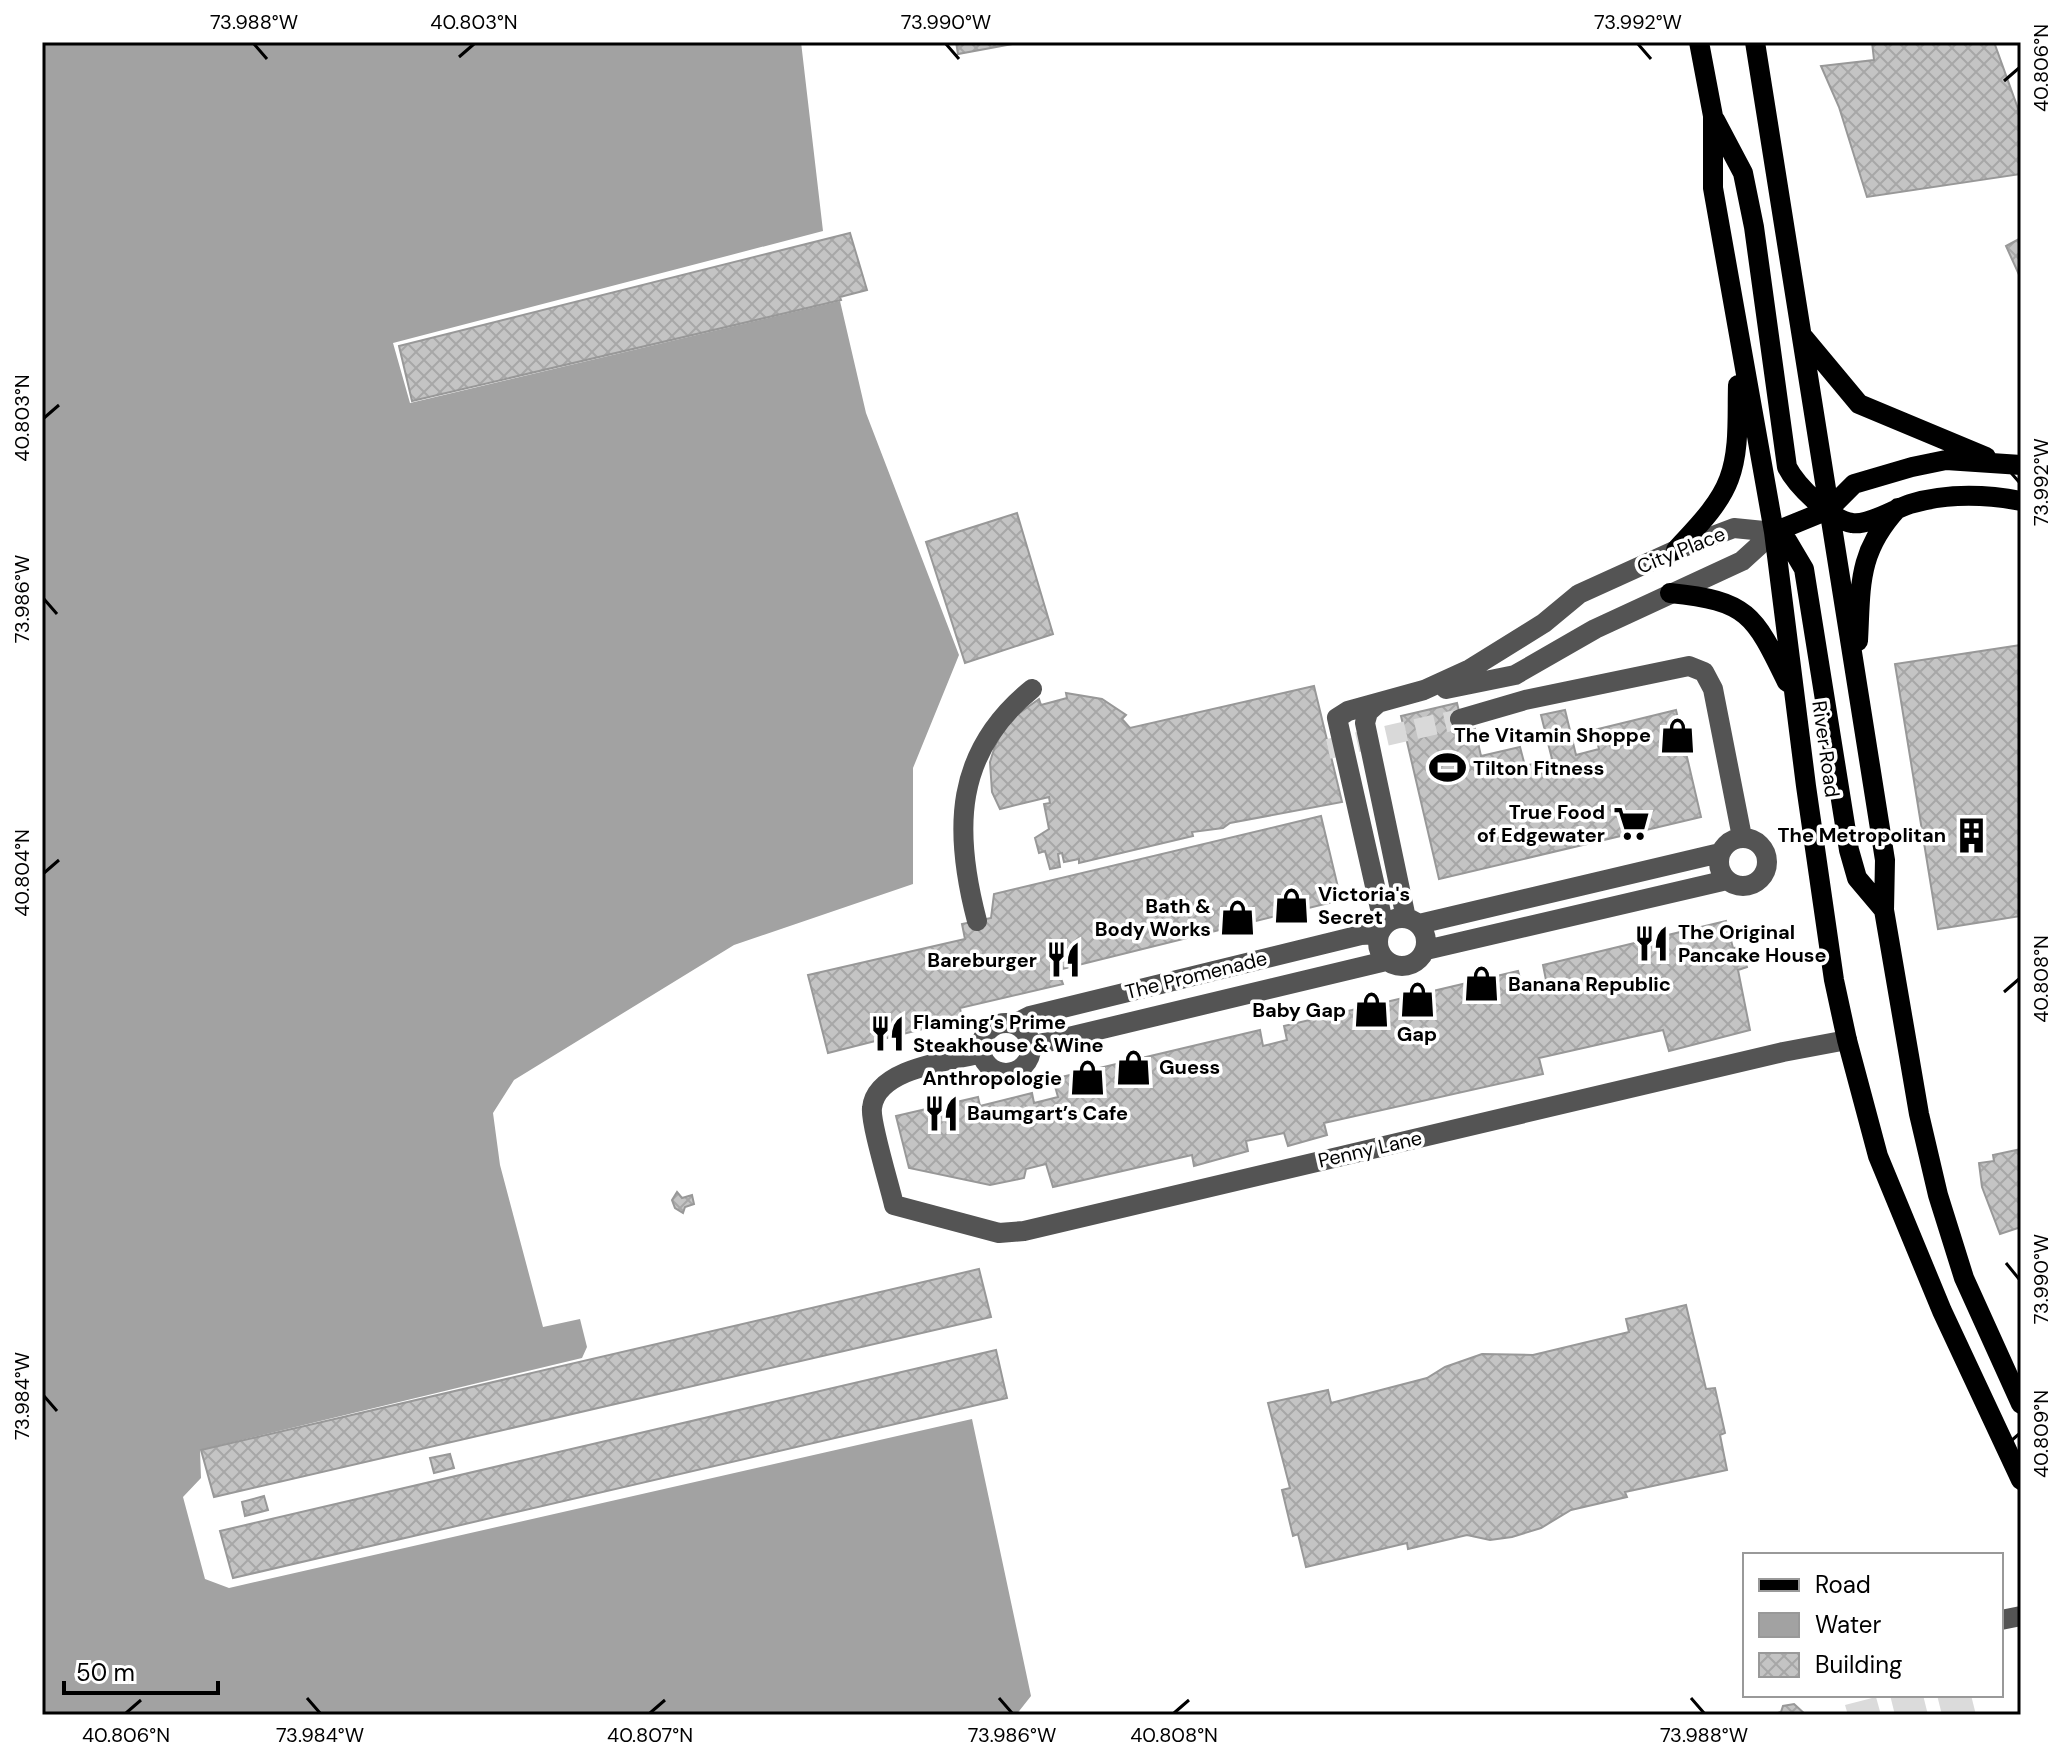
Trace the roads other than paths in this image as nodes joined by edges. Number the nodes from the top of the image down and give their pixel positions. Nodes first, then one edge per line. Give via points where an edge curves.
1 (1699, 42) edge
2 (1755, 42) edge
3 (1713, 116) junction
4 (1802, 335) junction
5 (1739, 345) junction
6 (1993, 460) junction
7 (2021, 465) edge
8 (2021, 501) edge
9 (1898, 508) junction
10 (1828, 510) junction
11 (1774, 532) junction
12 (1676, 550) junction
13 (1670, 593) junction
14 (1856, 685) junction
15 (1032, 689) dead end
16 (1424, 690) junction
17 (1795, 697) junction
18 (1378, 703) junction
19 (1460, 719) tunnel mouth
20 (1742, 837) junction
21 (1720, 853) junction
22 (1727, 880) junction
23 (1884, 910) junction
24 (977, 921) dead end
25 (1413, 921) junction
26 (1382, 930) junction
27 (1426, 950) junction
28 (1386, 961) junction
29 (1014, 1024) junction
30 (1847, 1040) junction
31 (1031, 1046) junction
32 (982, 1053) junction
33 (2021, 1404) edge
34 (2021, 1480) edge

1 - 3 main road, River Road
2 - 4 main road, River Road
3 - 5 main road, River Road via 1713,188
3 - 10 main road via 1743,173 1787,467 1796,483
4 - 6 main road via 1859,404
4 - 10 main road, River Road
5 - 11 main road, River Road
5 - 12 main road via 1736,448 1729,480
6 - 7 main road
6 - 10 main road via 1946,460 1854,484
8 - 9 main road via 1952,495
9 - 10 main road via 1854,524
9 - 14 main road via 1867,549 1860,580
10 - 11 main road
10 - 14 main road, River Road
11 - 12 street, City Place via 1734,528
11 - 13 street, City Place via 1742,561
11 - 17 main road, River Road
11 - 23 main road via 1788,542 1804,569 1849,850 1857,878
12 - 16 street, City Place via 1579,594 1544,623 1470,669
13 - 16 street, City Place via 1515,675
13 - 17 main road via 1712,597 1738,607 1759,626
14 - 23 main road, River Road via 1885,860
15 - 24 street via 996,723 970,772 962,806 967,882
16 - 18 street, City Place
17 - 30 main road, River Road
18 - 25 street via 1365,723
18 - 26 street, City Place via 1337,718
19 - 20 street via 1689,666 1704,672 1713,689
20 - 21 street
20 - 22 street via 1760,843 1768,860 1766,870 1754,884
21 - 22 street via 1718,863
21 - 25 street
22 - 27 street
23 - 33 main road, River Road via 1938,1195 1964,1278
25 - 26 street via 1392,920
25 - 27 street via 1425,932
26 - 28 street via 1380,953
26 - 29 street, The Promenade
27 - 28 street via 1413,965
28 - 31 street, The Promenade
29 - 31 street
29 - 32 street via 999,1024 987,1032
30 - 32 street, Penny Lane via 999,1233 894,1205 872,1108 895,1075
30 - 34 main road, River Road via 1878,1156 1942,1311
31 - 32 street via 1026,1062 1013,1071 990,1067

